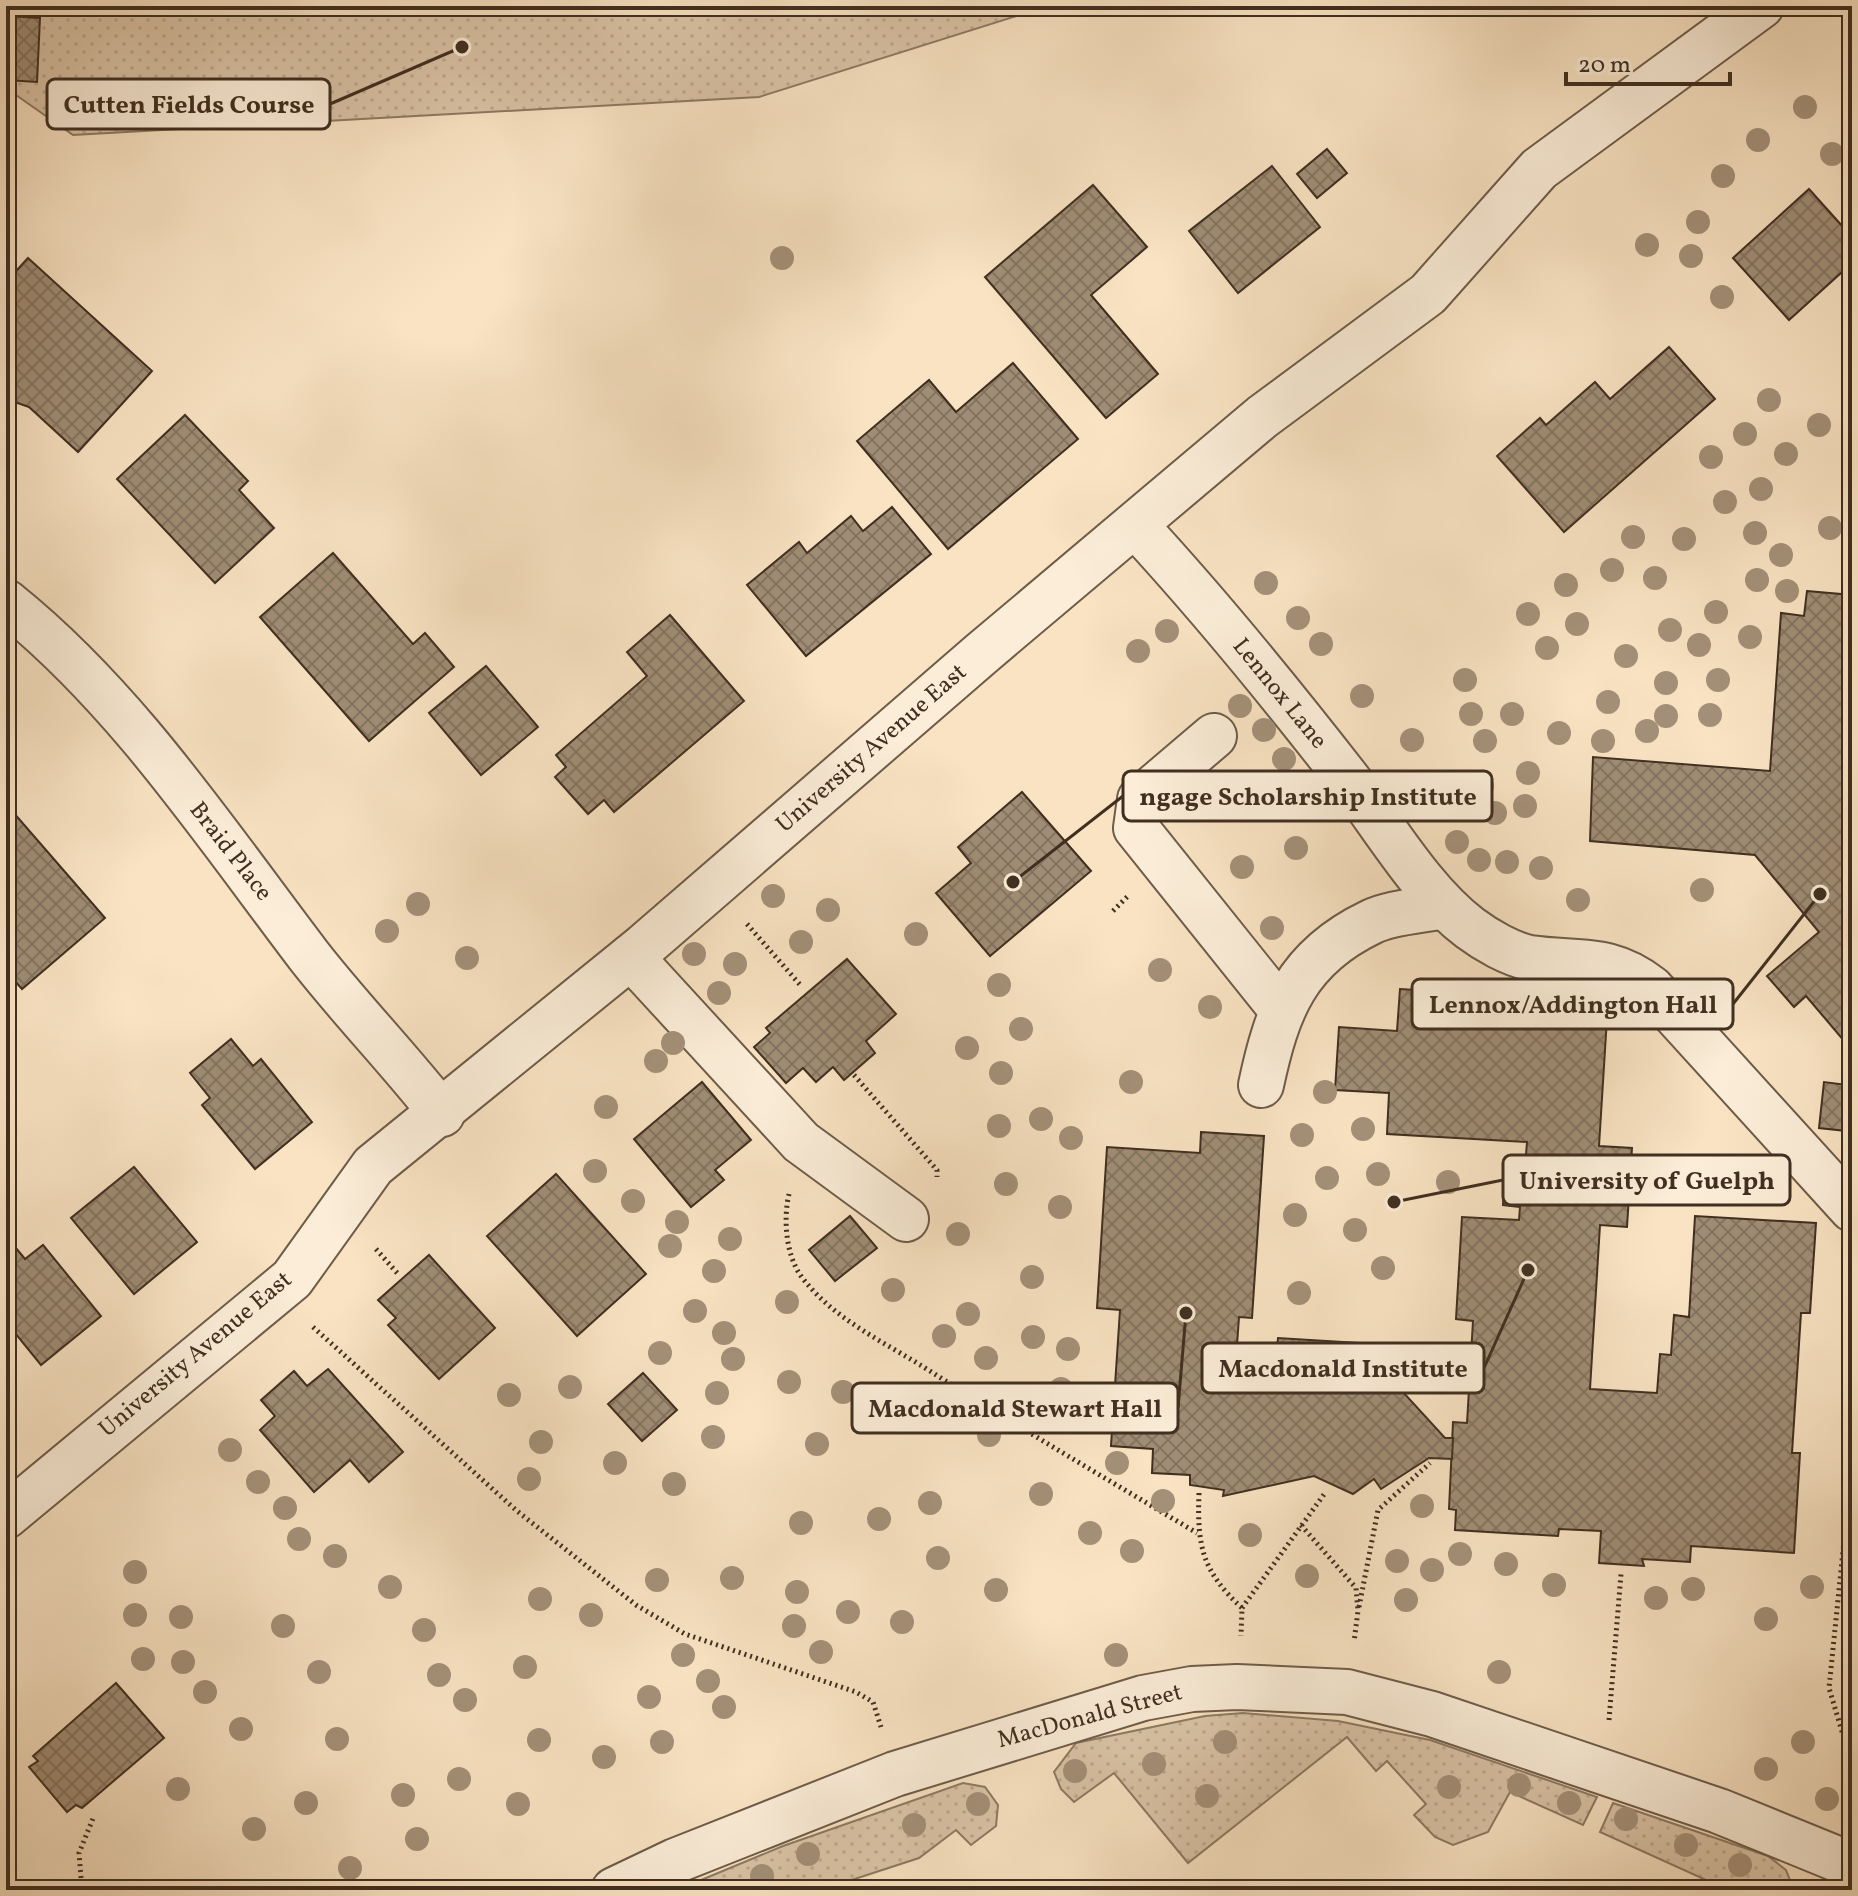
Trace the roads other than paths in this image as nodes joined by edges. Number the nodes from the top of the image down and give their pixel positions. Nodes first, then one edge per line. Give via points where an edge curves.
1 (1761, 6) edge
2 (1136, 526) junction
3 (6, 602) edge
4 (1214, 736) dead end
5 (1444, 906) junction
6 (631, 957) junction
7 (1281, 1009) junction
8 (1261, 1085) dead end
9 (442, 1114) junction
10 (1852, 1209) edge
11 (902, 1215) road end
12 (6, 1516) edge
13 (1852, 1865) edge
14 (614, 1890) edge

1 - 2 street, University Avenue East via 1539,169 1428,294 1316,373
2 - 5 street, Lennox Lane via 1229,633
2 - 6 street, University Avenue East
3 - 9 street, Braid Place via 48,636 155,755 325,975
4 - 7 street via 1140,799 1136,828
5 - 7 street via 1373,921 1328,948
5 - 10 street, Lennox Lane via 1471,929 1527,957 1609,964 1631,972
6 - 9 street, University Avenue East
6 - 11 street via 801,1142
7 - 8 street
9 - 12 street, University Avenue East via 373,1166 292,1279
13 - 14 street, MacDonald Street via 1719,1811 1432,1714 1347,1692 1237,1687 1143,1698 895,1774

